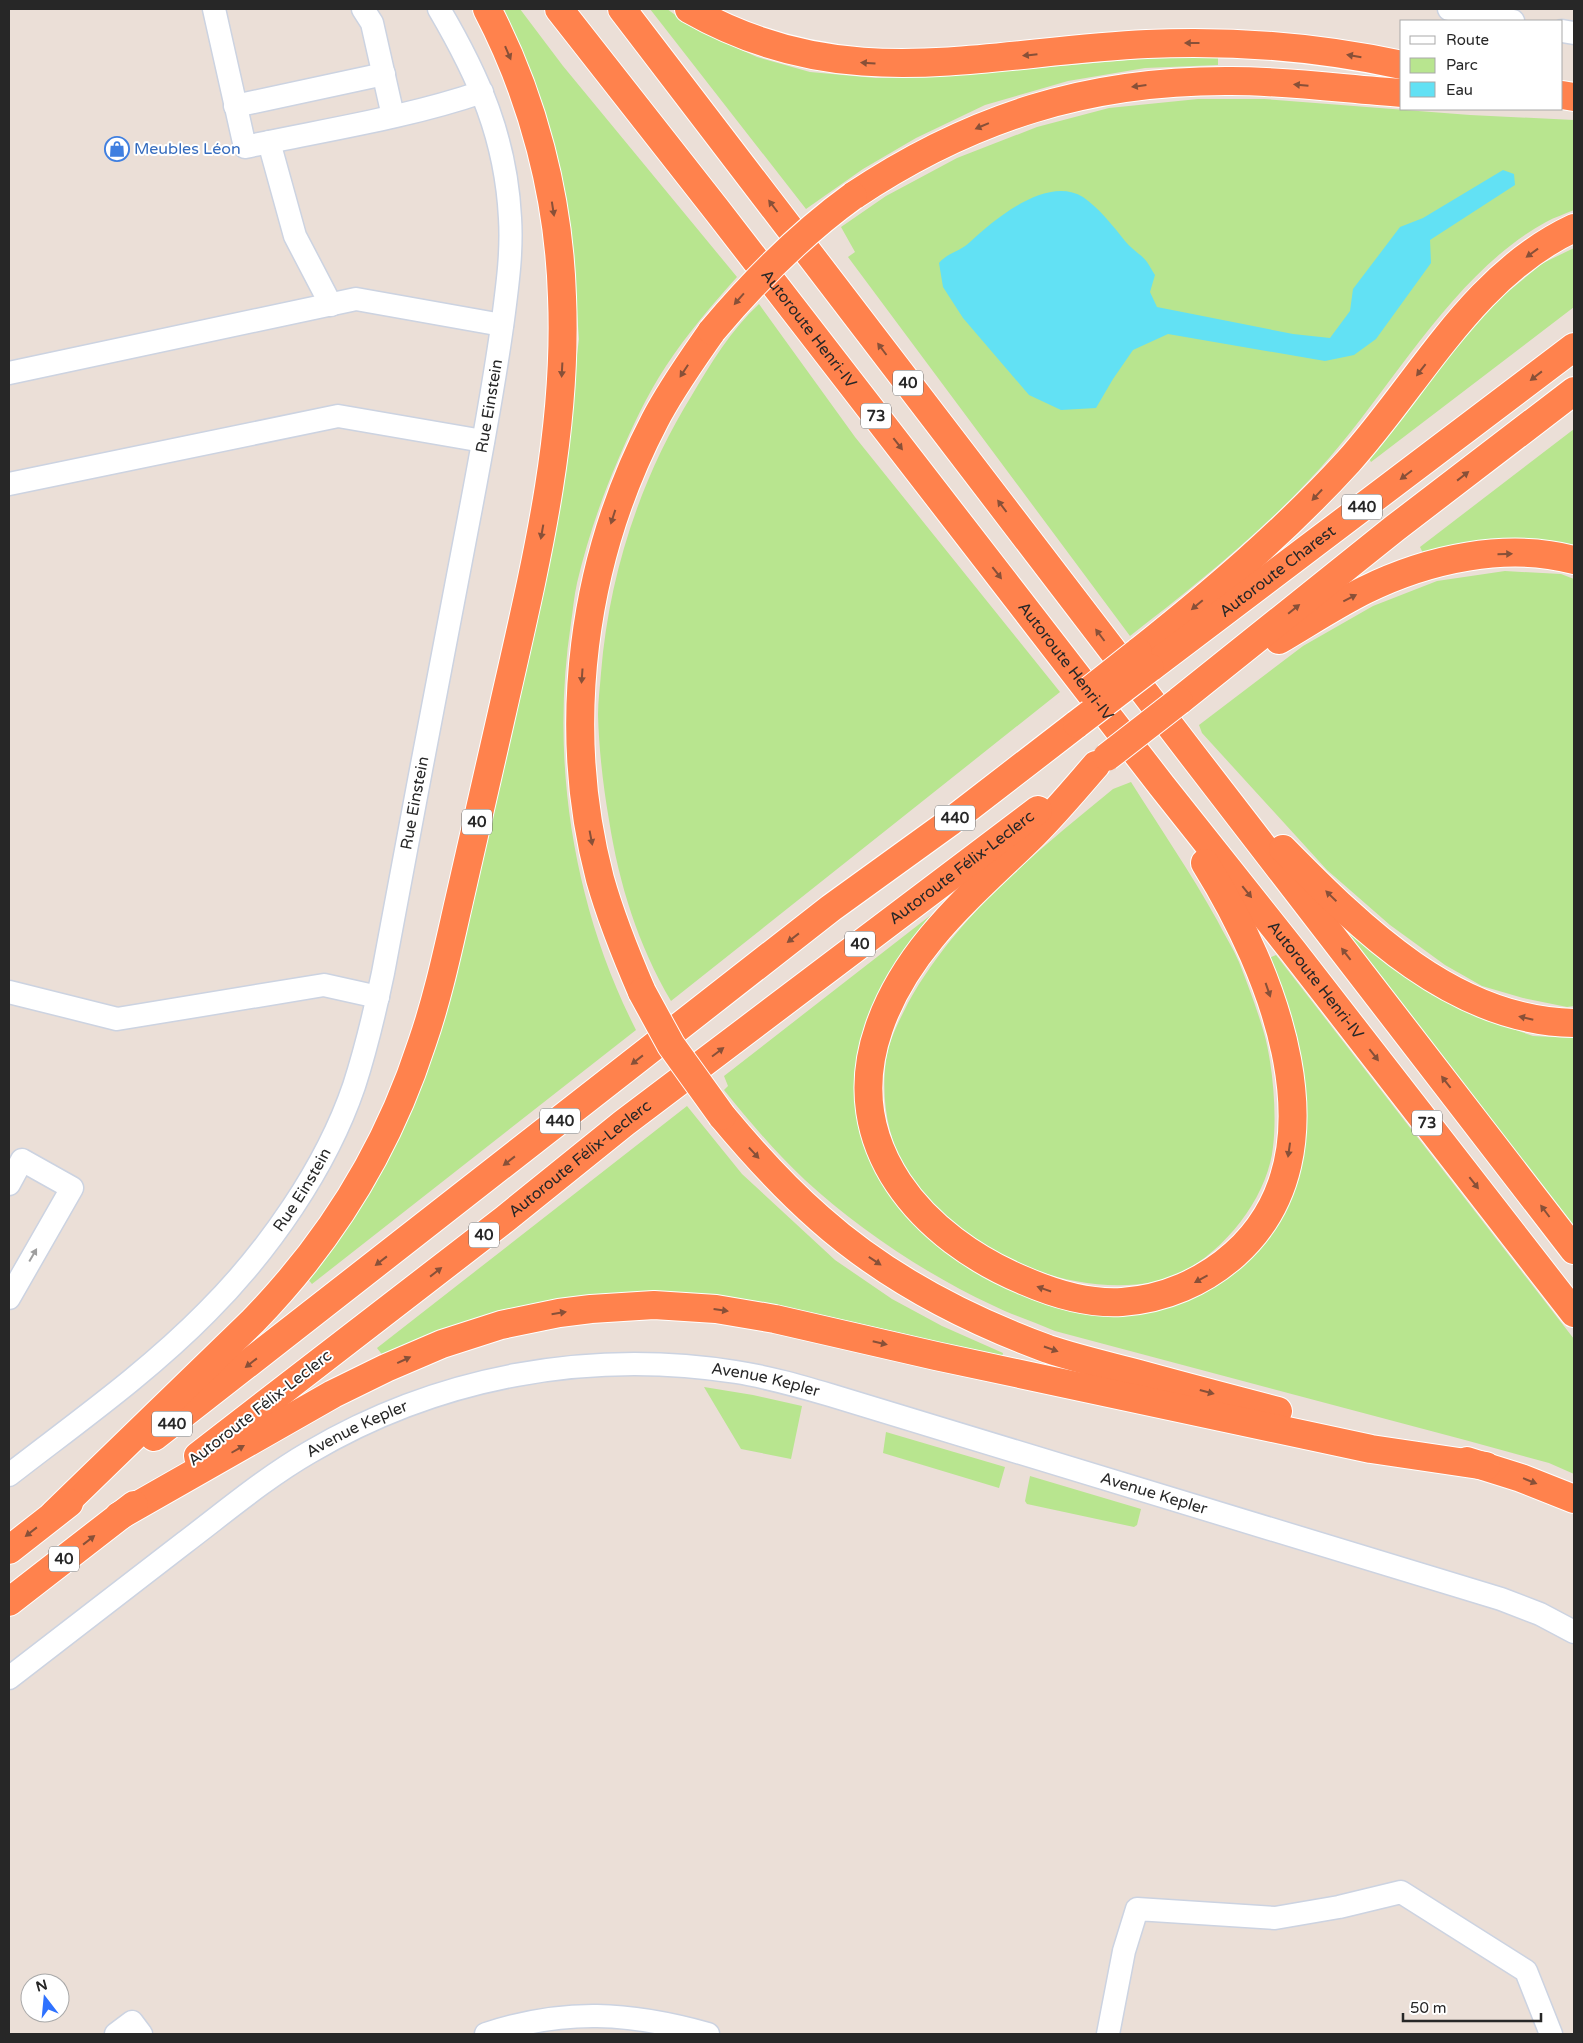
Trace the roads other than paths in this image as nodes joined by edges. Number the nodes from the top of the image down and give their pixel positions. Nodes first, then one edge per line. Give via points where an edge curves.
1 (214, 9) edge
2 (363, 9) edge
3 (439, 9) edge
4 (487, 9) edge
5 (541, 9) edge
6 (559, 9) edge
7 (622, 9) edge
8 (689, 9) edge
9 (1449, 9) edge
10 (1508, 20) edge
11 (1400, 65) edge
12 (384, 74) junction
13 (482, 92) junction
14 (1400, 93) edge
15 (235, 106) junction
16 (393, 116) junction
17 (269, 142) junction
18 (711, 203) junction
19 (1574, 228) edge
20 (331, 305) junction
21 (502, 325) junction
22 (1574, 346) edge
23 (9, 373) edge
24 (1574, 391) edge
25 (483, 441) junction
26 (9, 484) edge
27 (1574, 560) edge
28 (1144, 660) junction
29 (1201, 683) junction
30 (1180, 701) joint
31 (1194, 757) junction
32 (1102, 761) junction
33 (1162, 786) junction
34 (9, 992) edge
35 (378, 997) junction
36 (1574, 1023) edge
37 (16, 1157) edge
38 (9, 1184) edge
39 (1574, 1250) edge
40 (9, 1298) edge
41 (1574, 1313) edge
42 (1486, 1466) junction
43 (9, 1475) edge
44 (1574, 1499) edge
45 (54, 1514) junction
46 (119, 1516) junction
47 (9, 1550) edge
48 (9, 1602) edge
49 (1574, 1632) edge
50 (9, 1678) edge
51 (116, 2034) edge
52 (141, 2034) edge
53 (486, 2034) edge
54 (708, 2034) edge
55 (1108, 2034) edge
56 (1551, 2034) edge

1 - 15 street
2 - 12 street via 372,24
3 - 13 street, Rue Einstein via 466,54
4 -> 45 highway, 40 via 521,86 552,202 562,293 560,395 553,470 532,583 423,1042 380,1143 350,1198 314,1252 229,1345
5 - 18 highway
6 - 18 highway, Autoroute Henri-IV / 73
31 -> 7 highway, 40
11 -> 8 highway via 1310,50 1214,43 1110,47 951,62 873,64 780,48 731,31
9 - 10 street
12 - 15 street
12 - 16 street
13 - 16 street via 455,102
13 - 21 street, Rue Einstein via 498,140 510,217 510,256
14 -> 42 highway, bridge via 1234,81 1164,83 1096,92 989,123 920,154 829,214 754,281 712,331 656,418 626,482 603,551 588,620 581,682 581,747 587,816 600,878 642,992 671,1045 722,1116 781,1182 845,1240 911,1284 1013,1336 1085,1361
15 - 17 street via 245,147
16 - 17 street
17 - 20 street via 295,236
18 -> 33 highway, Autoroute Henri-IV / 73
19 -> 28 highway via 1535,250 1479,300 1370,437 1310,502
20 - 21 street via 356,299
20 - 23 street
21 - 25 street, Rue Einstein
22 -> 28 highway, Autoroute Charest / 440
29 -> 24 highway, 440
25 - 26 street via 338,416
25 - 35 street, Rue Einstein
29 -> 27 highway via 1340,603 1420,569 1494,554 1544,555
28 -> 45 highway, Autoroute Charest / 440, bridge via 950,822 831,908
29 - 30 highway, 440
30 - 32 highway, 40, bridge
36 -> 31 highway via 1543,1021 1499,1010 1441,983 1399,956 1338,904
39 -> 31 highway, 73
33 -> 32 highway via 1192,844 1238,920 1270,992 1291,1087 1292,1124 1288,1160 1278,1194 1261,1225 1248,1242 1218,1268 1163,1295 1122,1302 1084,1300 1037,1286 990,1265 947,1236 921,1212 900,1188 881,1153 871,1117 869,1082 873,1050 884,1014 918,952 950,914 1036,832
46 -> 32 highway, Autoroute Félix-Leclerc / 40 via 505,1219 624,1123
33 -> 41 highway, Autoroute Henri-IV / 73
34 - 35 street via 117,1019 324,985
35 - 43 street, Rue Einstein via 359,1069 342,1116 310,1178 267,1243 228,1290 185,1333 137,1375
37 - 38 street
40 -> 37 street via 72,1188
42 -> 44 highway
46 -> 42 highway via 333,1394 442,1344 486,1329 544,1316 654,1305 716,1309 775,1319 1372,1449
45 -> 47 highway, 40
48 -> 46 highway, Autoroute Félix-Leclerc / 40
49 - 50 street, Avenue Kepler via 1502,1599 820,1392 738,1372 621,1363 560,1368 471,1384 406,1406 331,1440 258,1486
51 - 52 street via 132,2022
53 - 54 street via 550,2018 596,2015 642,2018
55 - 56 street via 1124,1951 1137,1909 1275,1918 1401,1892 1526,1971

